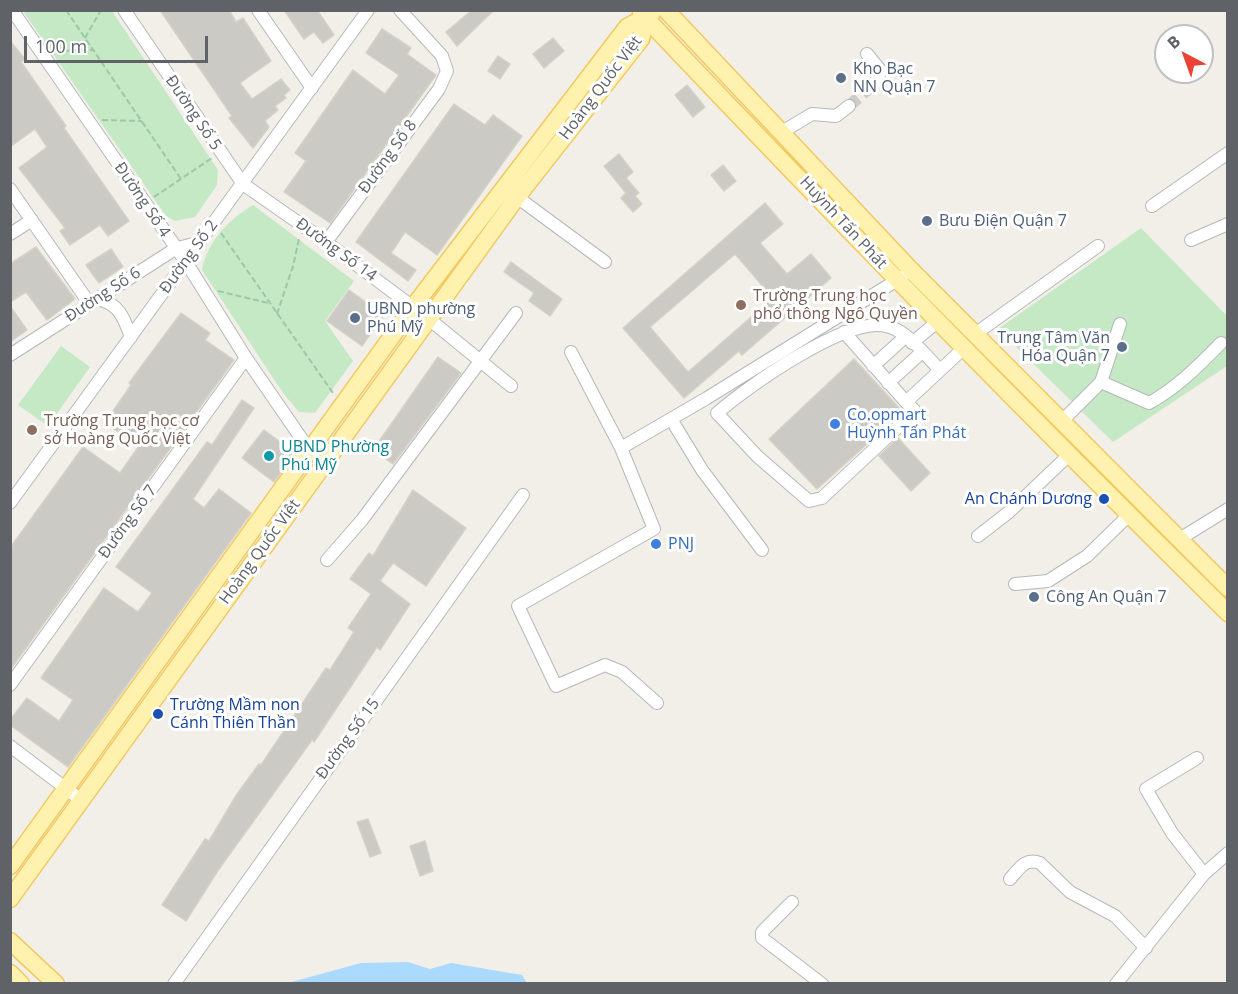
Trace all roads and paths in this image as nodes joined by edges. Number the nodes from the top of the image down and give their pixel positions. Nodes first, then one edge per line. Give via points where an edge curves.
1 (12, 10) edge
2 (66, 10) edge
3 (101, 10) edge
4 (124, 10) edge
5 (258, 10) edge
6 (368, 10) edge
7 (400, 10) edge
8 (666, 10) edge
9 (647, 13) edge
10 (85, 38) junction
11 (93, 50) junction
12 (40, 52) junction
13 (867, 54) dead end
14 (875, 83) dead end
15 (312, 88) junction
16 (849, 106) tunnel mouth
17 (86, 118) junction
18 (142, 121) junction
19 (782, 132) junction
20 (219, 153) junction
21 (1227, 153) edge
22 (181, 179) junction
23 (243, 184) junction
24 (10, 189) edge
25 (517, 197) junction
26 (145, 204) junction
27 (1152, 206) dead end
28 (32, 220) junction
29 (214, 223) junction
30 (302, 224) junction
31 (1227, 224) edge
32 (10, 234) edge
33 (1191, 240) dead end
34 (200, 242) junction
35 (326, 242) junction
36 (1098, 246) dead end
37 (175, 249) junction
38 (186, 262) junction
39 (605, 262) dead end
40 (911, 270) junction
41 (896, 281) junction
42 (200, 287) junction
43 (93, 301) junction
44 (269, 303) junction
45 (413, 307) junction
46 (516, 313) dead end
47 (277, 314) junction
48 (429, 319) junction
49 (937, 322) junction
50 (1120, 324) dead end
51 (844, 332) junction
52 (975, 334) junction
53 (131, 337) junction
54 (1221, 343) dead end
55 (913, 344) junction
56 (964, 348) junction
57 (571, 352) dead end
58 (10, 355) edge
59 (246, 358) junction
60 (480, 360) junction
61 (873, 366) junction
62 (939, 369) junction
63 (1101, 382) junction
64 (888, 383) junction
65 (511, 386) dead end
66 (707, 398) junction
67 (906, 402) junction
68 (342, 405) junction
69 (717, 413) junction
70 (671, 419) junction
71 (1061, 422) junction
72 (621, 448) junction
73 (310, 451) junction
74 (1069, 455) junction
75 (523, 495) dead end
76 (10, 503) edge
77 (1227, 509) edge
78 (1129, 515) junction
79 (978, 536) dead end
80 (1179, 540) junction
81 (762, 550) dead end
82 (327, 560) dead end
83 (1015, 584) dead end
84 (1227, 588) edge
85 (1227, 613) edge
86 (10, 686) edge
87 (657, 703) dead end
88 (10, 746) edge
89 (1197, 758) dead end
90 (66, 788) junction
91 (81, 800) junction
92 (1227, 853) edge
93 (10, 866) edge
94 (1204, 874) junction
95 (1010, 879) dead end
96 (10, 899) edge
97 (792, 902) dead end
98 (10, 941) edge
99 (1146, 948) junction
100 (10, 973) edge
101 (21, 984) edge
102 (57, 984) edge
103 (174, 984) edge
104 (822, 984) edge
105 (1116, 984) edge

1 - 12 street, Đường Số 4
2 - 10 path
3 - 10 path
4 - 20 street, Đường Số 5
5 - 15 street
6 - 15 street, Đường Số 2
7 - 35 street, Đường Số 8 via 442,56 447,71 439,89
8 - 19 main road, Huỳnh Tấn Phát
9 - 25 main road, Hoàng Quốc Việt via 640,39
9 - 41 main road, Huỳnh Tấn Phát
9 - 45 main road, Hoàng Quốc Việt via 627,27
10 - 11 path
11 - 12 path
11 - 18 path
12 - 17 street, Đường Số 4
13 - 14 street via 881,71
15 - 23 street, Đường Số 2
16 - 19 street via 832,117 817,113 806,116
17 - 18 path
17 - 26 street, Đường Số 4
18 - 22 path
19 - 40 main road, Huỳnh Tấn Phát
20 - 22 path
20 - 23 street, Đường Số 5
21 - 27 street
22 - 26 path
23 - 29 street, Đường Số 2
23 - 30 street, Đường Số 14
24 - 28 street
25 - 39 street
25 - 48 main road, Hoàng Quốc Việt
26 - 37 street, Đường Số 4
28 - 32 street
28 - 43 street
29 - 34 street, Đường Số 2
29 - 44 path
30 - 35 street, Đường Số 14
30 - 47 path
31 - 33 street
34 - 37 street, Đường Số 6
34 - 38 street, Đường Số 2
35 - 45 street, Đường Số 14
36 - 52 street
37 - 38 street, Đường Số 4
37 - 43 street, Đường Số 6
38 - 42 street, Đường Số 4
38 - 53 street, Đường Số 2
40 - 41 street
40 - 52 main road, Huỳnh Tấn Phát
41 - 49 main road, Huỳnh Tấn Phát
41 - 66 street
42 - 44 path
42 - 59 street, Đường Số 4
43 - 53 street via 106,300 121,312
43 - 58 street, Đường Số 6
44 - 47 path
45 - 48 street, Đường Số 14
45 - 68 main road, Hoàng Quốc Việt
46 - 60 street
47 - 68 path
48 - 60 street, Đường Số 14
48 - 91 main road, Hoàng Quốc Việt
49 - 55 street
49 - 56 main road, Huỳnh Tấn Phát
50 - 63 street
51 - 55 street via 874,324 886,326
51 - 61 street
51 - 69 street via 746,390
52 - 71 main road, Huỳnh Tấn Phát
53 - 76 street, Đường Số 2
54 - 63 street via 1195,369 1149,403
55 - 61 street
55 - 62 street
55 - 64 street
56 - 62 street
56 - 74 main road, Huỳnh Tấn Phát
57 - 72 street
59 - 73 street, Đường Số 4
59 - 86 street, Đường Số 7
60 - 65 street, Đường Số 14
60 - 82 street via 368,512
61 - 64 street
62 - 67 street
63 - 71 street
64 - 67 street
66 - 69 street
66 - 70 street
67 - 69 street via 915,411 822,498 809,501
68 - 73 main road, Hoàng Quốc Việt
70 - 72 street
70 - 81 street via 702,470
71 - 80 main road, Huỳnh Tấn Phát
72 - 87 street via 654,529 518,606 556,686 605,664 622,672
73 - 90 main road, Hoàng Quốc Việt
74 - 78 main road, Huỳnh Tấn Phát
74 - 79 street via 1010,512
75 - 103 street, Đường Số 15
77 - 80 street
78 - 83 street via 1087,556 1048,581
78 - 85 main road, Huỳnh Tấn Phát
80 - 84 main road, Huỳnh Tấn Phát
88 - 90 street
89 - 94 street via 1146,789 1172,833
90 - 91 street
90 - 93 main road, Hoàng Quốc Việt
91 - 96 main road, Hoàng Quốc Việt
92 - 94 street
94 - 99 street
95 - 99 street via 1024,863 1040,863 1070,892 1115,916
97 - 104 street via 762,932 762,938
98 - 102 main road
99 - 105 street
100 - 101 main road

